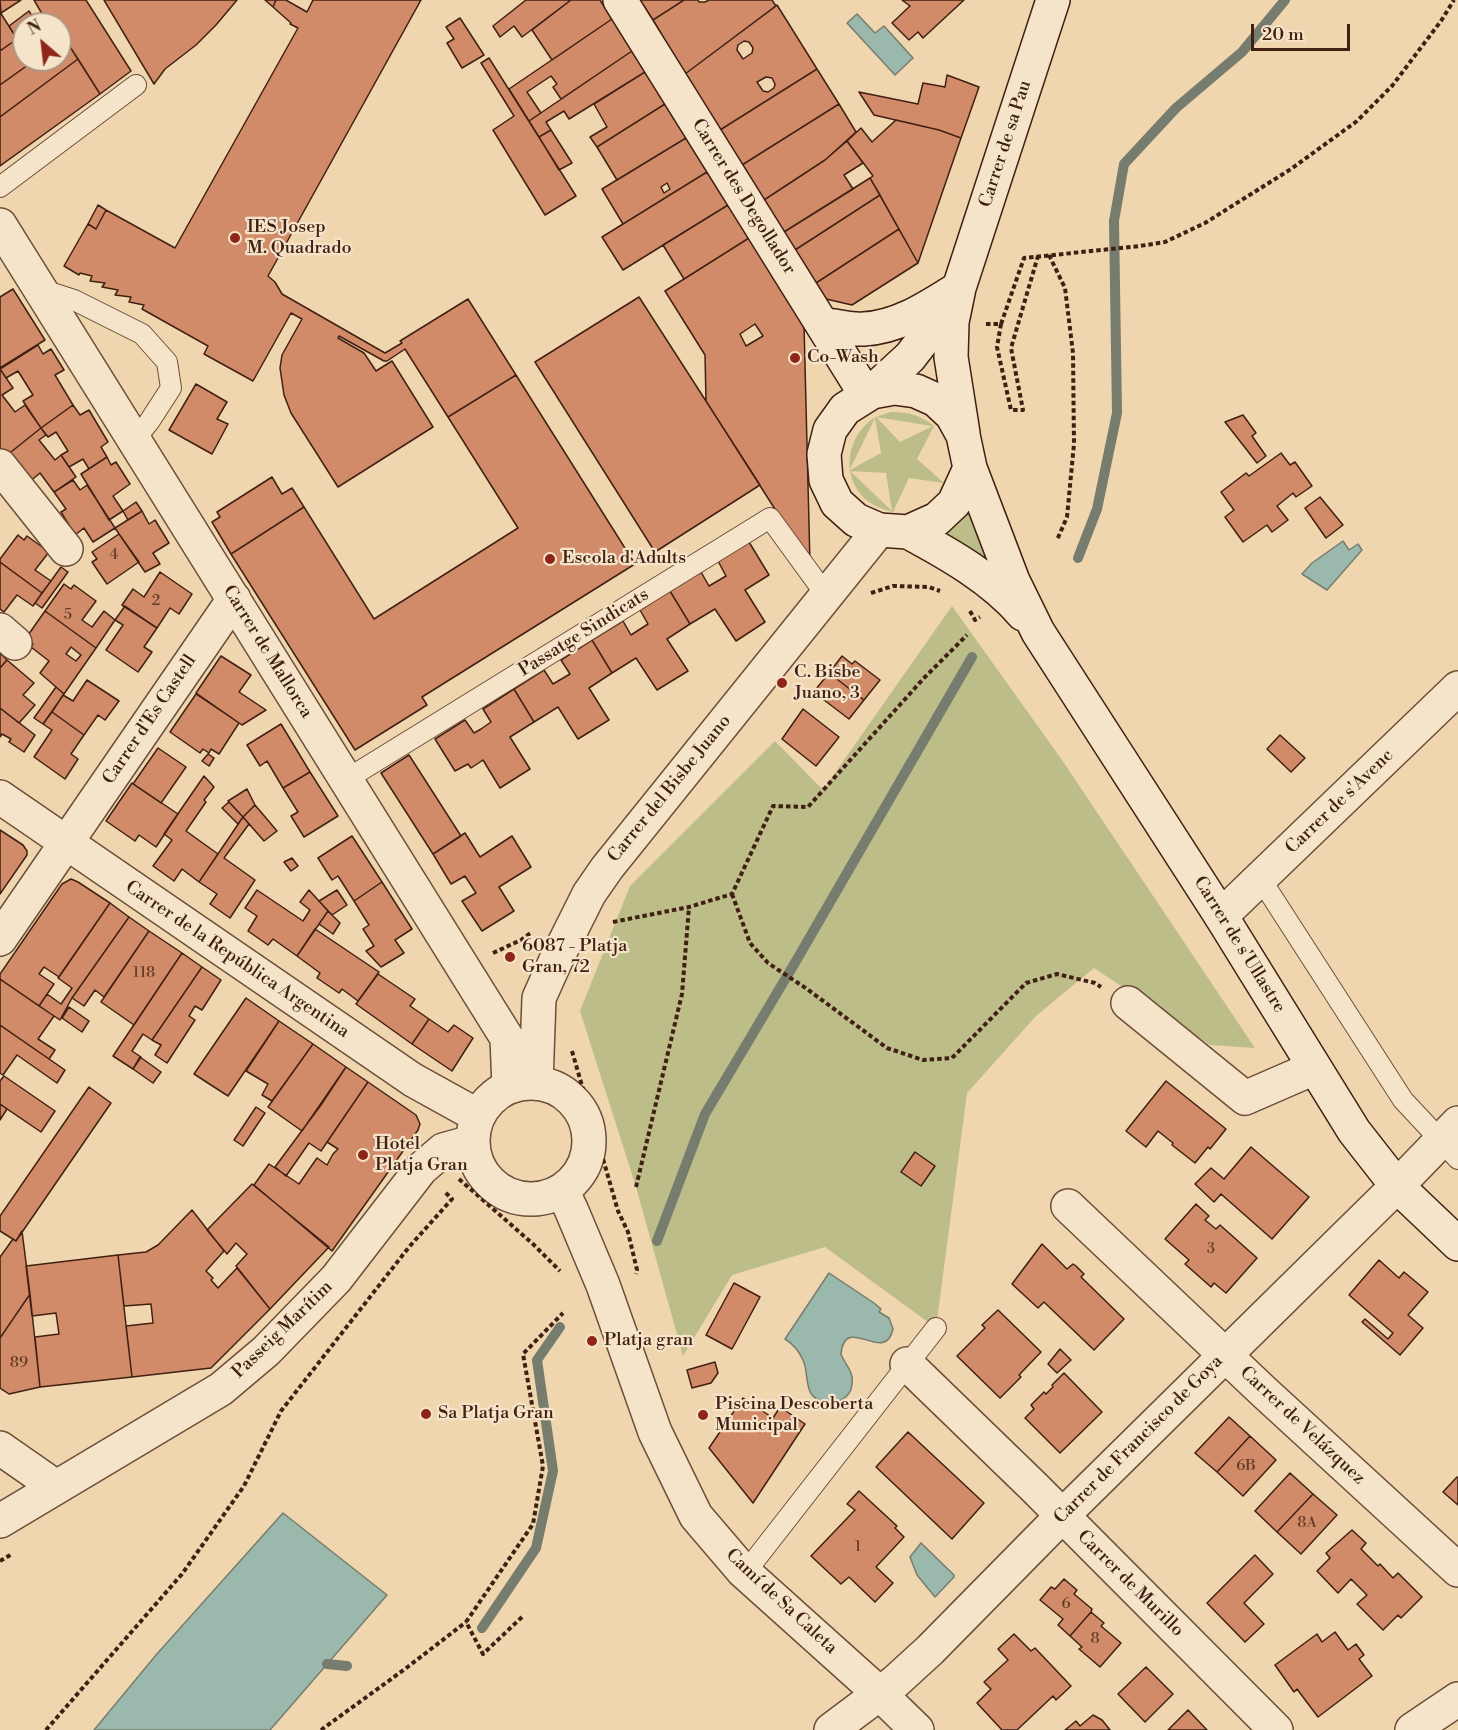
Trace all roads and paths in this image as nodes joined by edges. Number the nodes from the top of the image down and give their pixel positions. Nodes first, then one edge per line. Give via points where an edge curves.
1 (620, 0) edge
2 (1053, 0) edge
3 (1455, 0) edge
4 (136, 85) dead end
5 (0, 187) edge
6 (0, 225) edge
7 (1049, 255) junction
8 (1038, 256) junction
9 (958, 288) junction
10 (40, 289) junction
11 (822, 324) junction
12 (985, 324) dead end
13 (1001, 324) junction
14 (869, 393) junction
15 (963, 435) junction
16 (135, 440) junction
17 (970, 468) junction
18 (4, 483) edge
19 (894, 531) junction
20 (1057, 540) dead end
21 (66, 549) dead end
22 (940, 591) dead end
23 (826, 595) junction
24 (866, 595) dead end
25 (234, 599) junction
26 (966, 606) dead end
27 (975, 620) dead end
28 (1038, 632) junction
29 (967, 635) dead end
30 (1458, 688) edge
31 (347, 779) junction
32 (0, 797) edge
33 (66, 842) junction
34 (1260, 878) junction
35 (732, 894) junction
36 (689, 907) junction
37 (1221, 916) junction
38 (609, 923) dead end
39 (0, 939) edge
40 (1128, 1003) joint
41 (571, 1048) dead end
42 (1314, 1068) junction
43 (523, 1085) junction
44 (475, 1129) junction
45 (1452, 1141) edge
46 (424, 1172) junction
47 (1397, 1186) junction
48 (636, 1187) dead end
49 (562, 1190) junction
50 (1068, 1206) dead end
51 (1458, 1244) edge
52 (637, 1270) dead end
53 (561, 1273) dead end
54 (563, 1313) dead end
55 (936, 1328) dead end
56 (1225, 1355) junction
57 (908, 1364) junction
58 (0, 1448) edge
59 (56, 1487) junction
60 (1062, 1516) junction
61 (0, 1521) edge
62 (743, 1570) junction
63 (1458, 1570) edge
64 (522, 1617) dead end
65 (466, 1622) junction
66 (880, 1694) junction
67 (1458, 1699) edge
68 (46, 1730) edge
69 (321, 1730) edge
70 (831, 1730) edge
71 (917, 1730) edge
72 (1276, 1730) edge
73 (1412, 1730) edge

1 - 11 street, Carrer des Degollador
2 - 9 street, Carrer de sa Pau
3 - 7 path via 1392,86 1357,121 1291,169 1205,223 1165,242
4 - 5 lane
6 - 10 street, Carrer de Mallorca
7 - 8 path
7 - 20 path via 1065,288 1073,353 1074,444 1067,517
8 - 13 path via 1024,258
8 - 13 path via 1011,348 1023,410 1011,411 997,347
9 - 11 street via 920,312 889,325 865,329
9 - 14 street, Carrer de sa Pau via 910,357
9 - 15 street, Carrer de sa Pau via 951,357
10 - 16 street, Carrer de Mallorca
10 - 16 lane via 74,300 142,334 167,362 171,388
11 - 14 street, Carrer des Degollador
12 - 13 path
14 - 15 street via 894,388 916,391 936,400 952,415
14 - 19 street via 845,409 831,430 824,454 826,480 837,503 856,520
15 - 17 street
16 - 25 street, Carrer de Mallorca
17 - 19 street via 954,503 937,519
17 - 28 street, Carrer de s'Ullastre via 1013,581
18 - 21 street
19 - 23 street, Carrer del Bisbe Juano
19 - 28 street, Carrer de s'Ullastre via 966,566 1017,607
22 - 24 path via 892,586
23 - 31 lane, Passatge Sindicats via 770,518
23 - 43 street, Carrer del Bisbe Juano via 589,894 539,998
25 - 31 street, Carrer de Mallorca
25 - 33 street, Carrer d'Es Castell
26 - 27 path
28 - 37 street, Carrer de s'Ullastre
29 - 35 path via 808,807 773,806
30 - 34 street, Carrer de s'Avenc
31 - 43 street, Carrer de Mallorca via 507,1038
32 - 33 street, Carrer de la República Argentina
33 - 39 street, Carrer d'Es Castell
33 - 44 street, Carrer de la República Argentina via 413,1080
34 - 37 street, Carrer de s'Avenc
34 - 45 lane via 1403,1100
35 - 36 path
35 - 40 path via 750,943 768,963 887,1048 923,1060 952,1058 1026,983 1057,974 1095,983
36 - 38 path
36 - 48 path via 682,994
37 - 42 street, Carrer de s'Ullastre
40 - 42 street via 1245,1098
41 - 52 path
42 - 47 street, Carrer de s'Ullastre via 1354,1131
43 - 44 street via 496,1094 486,1104
43 - 49 street via 551,1086 566,1094 585,1119 588,1151 583,1166
44 - 46 street, Passeig Marítim via 443,1150
44 - 49 street via 474,1155 487,1180 497,1188 509,1195 536,1199
45 - 47 street, Carrer de Francisco de Goya
46 - 53 path via 440,1165 449,1170
46 - 59 street, Passeig Marítim via 336,1279 266,1351 221,1389
46 - 68 path via 452,1199 409,1247 281,1411 244,1486 182,1574
47 - 51 street, Carrer de s'Ullastre
47 - 56 street, Carrer de Francisco de Goya
49 - 62 street, Camí de Sa Caleta via 603,1285 655,1432 696,1516
50 - 56 street, Carrer de Velázquez
54 - 65 path via 523,1354 543,1466 532,1524
55 - 57 lane
56 - 60 street, Carrer de Francisco de Goya
56 - 63 street, Carrer de Velázquez
57 - 60 street, Carrer de Murillo
57 - 62 lane via 755,1560
58 - 59 street
59 - 61 street, Passeig Marítim
60 - 66 street, Carrer de Francisco de Goya via 930,1650
60 - 72 street, Carrer de Murillo
62 - 66 street, Camí de Sa Caleta
64 - 65 path via 483,1654
65 - 69 path
66 - 70 street, Carrer de Francisco de Goya
66 - 71 street, Camí de Sa Caleta
67 - 73 street

